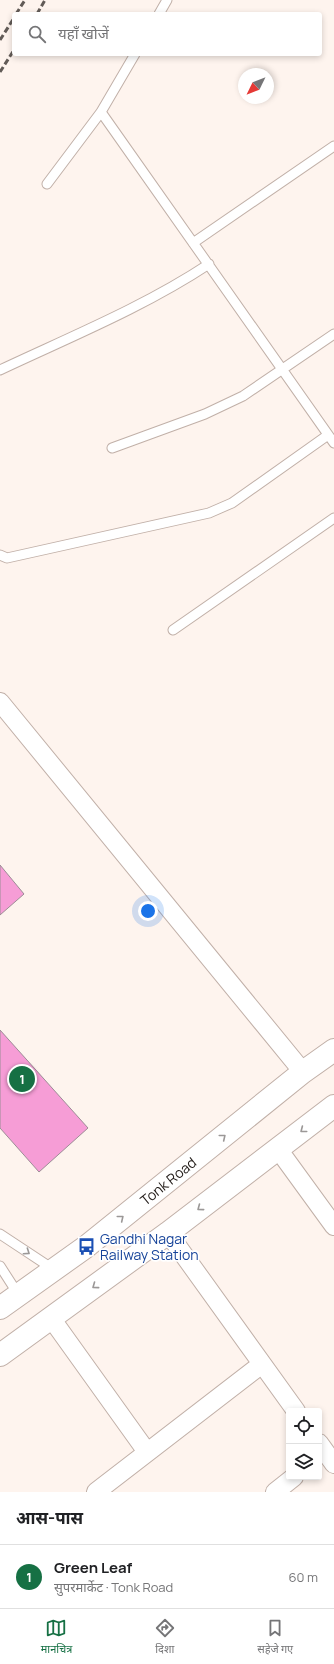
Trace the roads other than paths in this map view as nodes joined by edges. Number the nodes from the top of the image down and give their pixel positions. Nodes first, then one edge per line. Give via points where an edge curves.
1 (167, 0) edge
2 (160, 12) edge
3 (134, 56) edge
4 (101, 112) junction
5 (334, 146) edge
6 (47, 184) dead end
7 (194, 243) junction
8 (209, 264) junction
9 (334, 334) edge
10 (0, 370) edge
11 (283, 370) junction
12 (328, 435) junction
13 (334, 443) edge
14 (112, 448) dead end
15 (334, 518) edge
16 (0, 555) edge
17 (173, 630) dead end
18 (0, 702) edge
19 (334, 1050) edge
20 (303, 1072) junction
21 (334, 1106) edge
22 (278, 1149) junction
23 (334, 1226) edge
24 (168, 1233) junction
25 (0, 1234) edge
26 (0, 1266) edge
27 (54, 1269) junction
28 (18, 1294) junction
29 (0, 1308) edge
30 (51, 1318) junction
31 (0, 1355) edge
32 (262, 1364) junction
33 (294, 1408) edge
34 (147, 1452) junction
35 (290, 1480) edge
36 (96, 1492) edge
37 (275, 1492) edge

1 - 2 lane
3 - 4 lane
4 - 6 lane
4 - 7 lane
5 - 7 lane
7 - 8 lane
8 - 10 lane via 153,298
8 - 11 lane
9 - 11 lane
11 - 12 lane
11 - 14 lane via 243,396 205,414
12 - 13 lane
12 - 16 lane via 232,503 209,513 7,558
15 - 17 lane
18 - 20 street
19 - 20 main road, Tonk Road
27 -> 20 main road, Tonk Road via 87,1246
21 -> 22 main road
22 - 23 street
22 -> 24 main road
24 -> 30 main road
24 - 32 street
25 -> 27 lane
26 - 28 lane
27 - 28 main road, Tonk Road
28 - 29 main road, Tonk Road
30 - 31 main road
30 - 34 street
32 - 33 street
32 - 34 street
34 - 36 street
35 - 37 street

